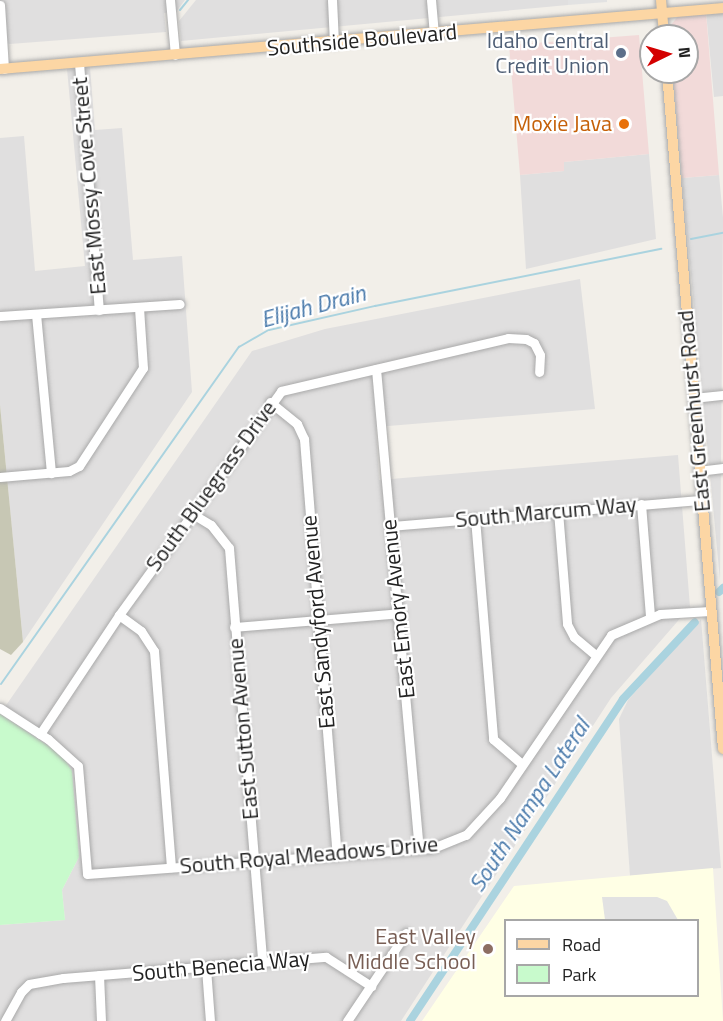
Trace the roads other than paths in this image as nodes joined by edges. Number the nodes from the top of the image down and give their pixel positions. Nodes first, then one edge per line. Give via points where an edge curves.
1 (170, 0) edge
2 (332, 0) edge
3 (431, 0) edge
4 (661, 0) edge
5 (0, 5) edge
6 (723, 8) edge
7 (662, 15) junction
8 (663, 24) edge
9 (434, 34) junction
10 (334, 43) junction
11 (175, 55) junction
12 (79, 63) junction
13 (2, 69) edge
14 (668, 84) edge
15 (180, 304) dead end
16 (139, 307) junction
17 (99, 310) junction
18 (36, 314) junction
19 (0, 316) edge
20 (376, 369) junction
21 (539, 372) dead end
22 (723, 395) edge
23 (693, 398) junction
24 (270, 402) junction
25 (723, 468) edge
26 (699, 471) junction
27 (51, 473) junction
28 (0, 477) edge
29 (701, 500) junction
30 (641, 504) junction
31 (558, 511) junction
32 (191, 513) junction
33 (475, 518) junction
34 (390, 526) junction
35 (710, 611) junction
36 (400, 614) junction
37 (119, 615) junction
38 (650, 617) junction
39 (317, 621) junction
40 (234, 627) junction
41 (594, 654) junction
42 (0, 708) edge
43 (722, 717) edge
44 (722, 731) edge
45 (40, 734) junction
46 (723, 749) edge
47 (522, 764) junction
48 (419, 849) junction
49 (337, 856) junction
50 (254, 859) junction
51 (171, 867) junction
52 (406, 933) dead end
53 (262, 962) junction
54 (206, 968) junction
55 (99, 975) junction
56 (371, 986) junction
57 (5, 1021) edge
58 (101, 1021) edge
59 (210, 1021) edge
60 (347, 1021) edge

1 - 11 street
2 - 10 street
3 - 9 street
4 - 7 main road
5 - 13 street
6 - 7 main road, Southside Boulevard
7 - 8 main road
7 - 9 main road, Southside Boulevard
9 - 10 main road, Southside Boulevard
10 - 11 main road, Southside Boulevard
11 - 12 main road, Southside Boulevard
12 - 13 main road, Southside Boulevard
12 - 17 street, East Mossy Cove Street
14 - 23 main road, East Greenhurst Road
15 - 16 street
16 - 17 street
16 - 27 street via 143,368 79,466
17 - 18 street
18 - 19 street
18 - 27 street
20 - 21 street, South Bluegrass Drive via 508,338 526,339 540,355
20 - 24 street, South Bluegrass Drive via 280,391
20 - 34 street, East Emory Avenue
22 - 23 street
23 - 26 main road, East Greenhurst Road
24 - 32 street, South Bluegrass Drive
24 - 39 street, East Sandyford Avenue via 297,424 304,439
25 - 26 street
26 - 29 main road, East Greenhurst Road
27 - 28 street
29 - 30 street, South Marcum Way
29 - 35 main road, East Greenhurst Road
30 - 31 street, South Marcum Way
30 - 38 street
31 - 33 street, South Marcum Way
31 - 41 street via 567,624 574,637
32 - 37 street, South Bluegrass Drive
32 - 40 street, East Sutton Avenue via 211,525 229,548
33 - 34 street, South Marcum Way
33 - 47 street via 494,739
34 - 36 street, East Emory Avenue
35 - 38 street, South Royal Meadows Drive
35 - 43 main road, East Greenhurst Road
36 - 39 street
36 - 48 street, East Emory Avenue
37 - 45 street, South Bluegrass Drive
37 - 51 street via 141,631 154,651
38 - 41 street, South Royal Meadows Drive via 623,626
39 - 40 street
39 - 49 street, East Sandyford Avenue
40 - 50 street, East Sutton Avenue
41 - 47 street, South Royal Meadows Drive
42 - 45 street
43 - 44 main road, East Greenhurst Road
44 - 46 main road, East Greenhurst Road
45 - 51 street, South Royal Meadows Drive via 78,766 87,874
47 - 48 street, South Royal Meadows Drive via 500,798 466,835 433,848
48 - 49 street, South Royal Meadows Drive
49 - 50 street, South Royal Meadows Drive
50 - 51 street, South Royal Meadows Drive
50 - 53 street, East Sutton Avenue
52 - 56 street
53 - 54 street, South Benecia Way
53 - 56 street, South Benecia Way via 326,957
54 - 55 street, South Benecia Way
54 - 59 street
55 - 57 street, South Benecia Way via 29,984
55 - 58 street
56 - 60 street

